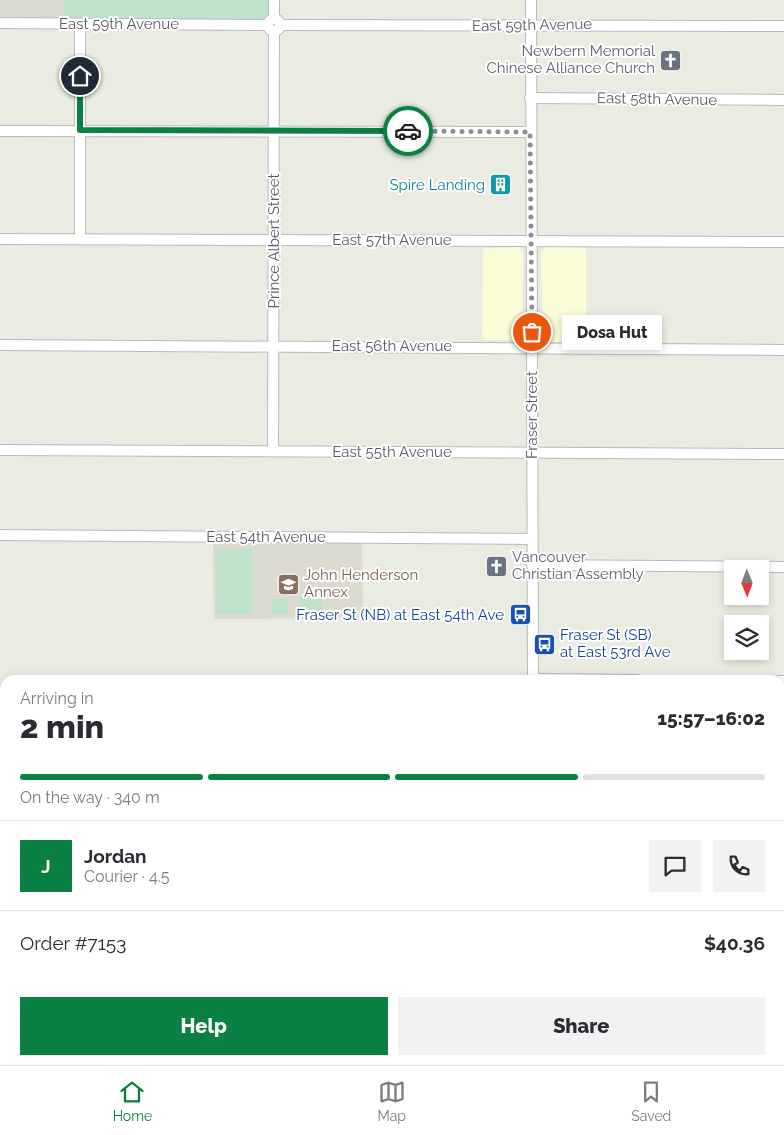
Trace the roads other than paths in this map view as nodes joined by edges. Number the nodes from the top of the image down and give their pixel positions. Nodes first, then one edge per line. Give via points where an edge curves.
1 (274, 0) edge
2 (532, 0) edge
3 (0, 23) edge
4 (80, 24) junction
5 (274, 25) junction
6 (531, 25) junction
7 (784, 26) edge
8 (530, 98) junction
9 (784, 100) edge
10 (80, 130) junction
11 (0, 131) edge
12 (274, 131) junction
13 (530, 132) junction
14 (0, 239) edge
15 (80, 239) junction
16 (274, 240) junction
17 (531, 240) junction
18 (784, 242) edge
19 (0, 345) edge
20 (274, 345) junction
21 (532, 347) junction
22 (784, 350) edge
23 (0, 450) edge
24 (272, 452) junction
25 (532, 453) junction
26 (784, 454) edge
27 (0, 535) edge
28 (532, 539) junction
29 (532, 565) junction
30 (784, 567) edge
31 (533, 675) edge

1 - 5 street, Prince Albert Street
2 - 6 street, Fraser Street
3 - 4 street, East 59th Avenue
4 - 5 street, East 59th Avenue
4 - 10 street
5 - 6 street, East 59th Avenue
5 - 12 street, Prince Albert Street
6 - 7 street, East 59th Avenue
6 - 8 street, Fraser Street
8 - 9 street, East 58th Avenue
8 - 13 street, Fraser Street
10 - 11 street
10 - 12 street
10 - 15 street
12 - 13 street
12 - 16 street, Prince Albert Street
13 - 17 street, Fraser Street
14 - 15 street, East 57th Avenue
15 - 16 street, East 57th Avenue
16 - 17 street, East 57th Avenue
16 - 20 street, Prince Albert Street
17 - 18 street, East 57th Avenue
17 - 21 street, Fraser Street
19 - 20 street, East 56th Avenue
20 - 21 street, East 56th Avenue
20 - 24 street, Prince Albert Street
21 - 22 street, East 56th Avenue
21 - 25 street, Fraser Street
23 - 24 street, East 55th Avenue
24 - 25 street, East 55th Avenue
25 - 26 street, East 55th Avenue
25 - 28 street, Fraser Street
27 - 28 street, East 54th Avenue
28 - 29 street, Fraser Street
29 - 30 street
29 - 31 street, Fraser Street

